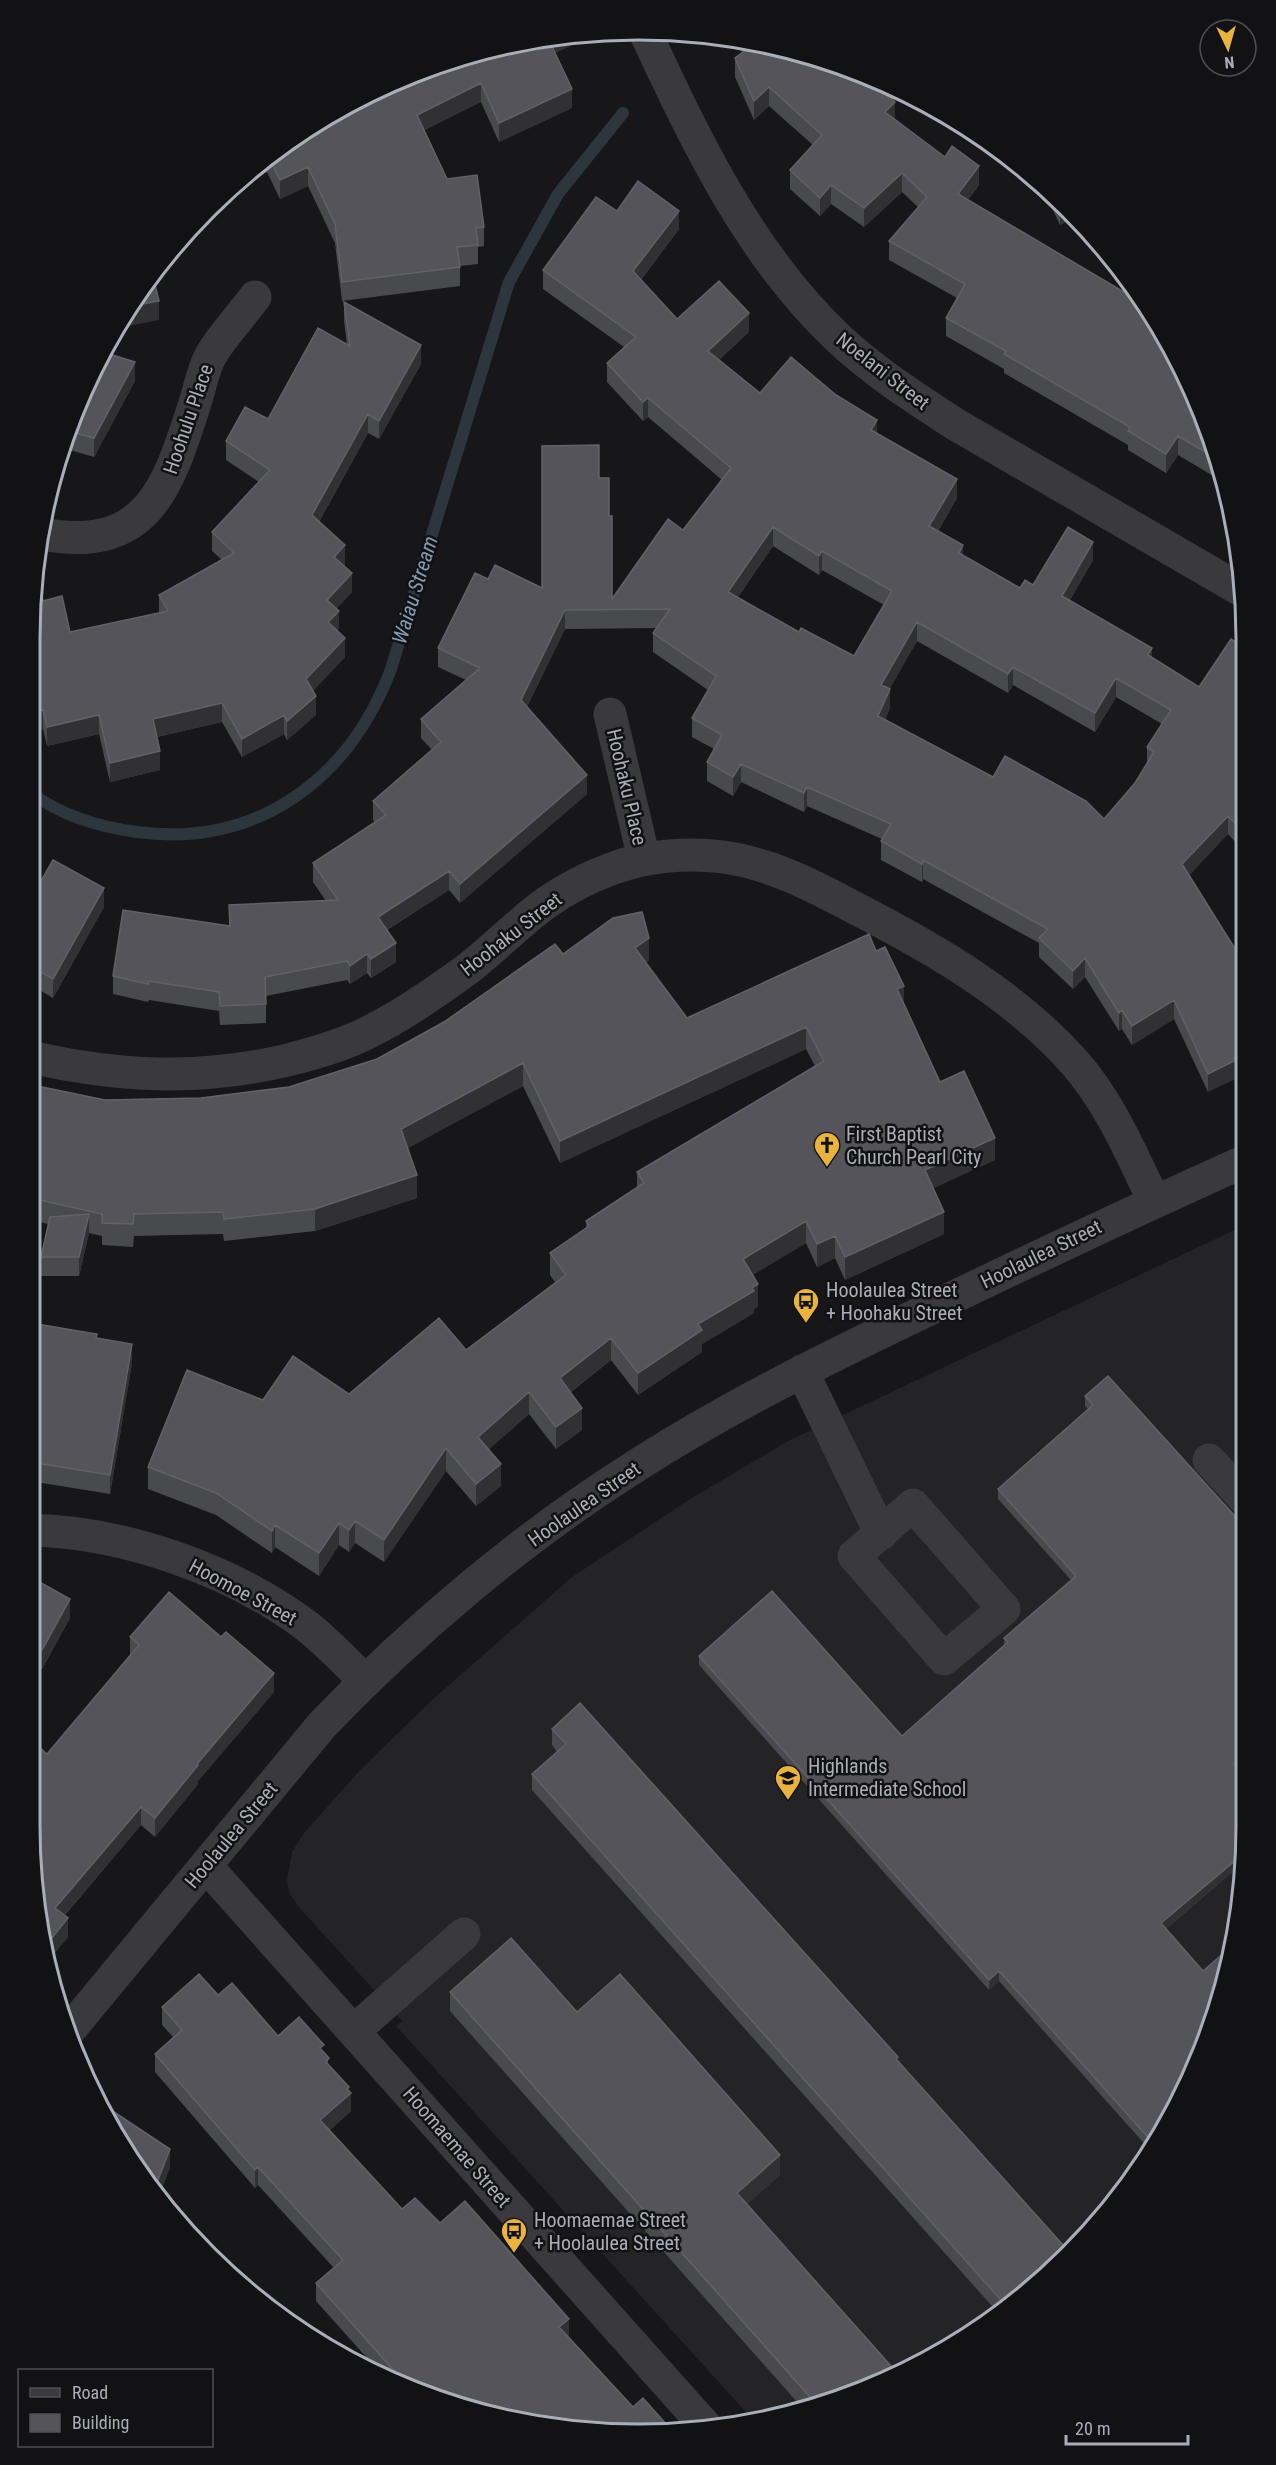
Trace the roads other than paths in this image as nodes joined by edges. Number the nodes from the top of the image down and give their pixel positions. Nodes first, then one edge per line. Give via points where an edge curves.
1 (650, 42) edge
2 (255, 297) dead end
3 (50, 535) edge
4 (1232, 579) edge
5 (610, 714) dead end
6 (644, 859) junction
7 (40, 1059) edge
8 (1236, 1165) edge
9 (1154, 1201) junction
10 (802, 1371) junction
11 (1209, 1460) dead end
12 (1236, 1489) edge
13 (40, 1531) edge
14 (880, 1534) junction
15 (364, 1680) junction
16 (206, 1866) junction
17 (464, 1934) dead end
18 (74, 2024) edge
19 (355, 2031) junction
20 (701, 2421) edge

1 - 4 street, Noelani Street via 730,202 769,258 838,338 955,424
2 - 3 street, Hoohulu Place via 210,356 175,465 158,496 138,518 118,529 92,537
5 - 6 street, Hoohaku Place
6 - 7 street, Hoohaku Street via 612,868 546,903 476,963 403,1014 367,1034 316,1053 269,1065 189,1075 118,1073
6 - 9 street, Hoohaku Street via 690,855 763,866 809,884 875,918 988,986 1052,1039 1095,1088 1112,1114
8 - 9 street, Hoolaulea Street
9 - 10 street, Hoolaulea Street
10 - 14 street
10 - 15 street, Hoolaulea Street via 731,1408 608,1485 525,1545
11 - 12 street
13 - 15 street, Hoomoe Street via 96,1536 189,1562 229,1580 307,1626
14 - 14 street via 854,1556 944,1659 1004,1609 914,1505
15 - 16 street, Hoolaulea Street
16 - 18 street, Hoolaulea Street
16 - 19 street, Hoomaemae Street
17 - 19 street
19 - 20 street, Hoomaemae Street

